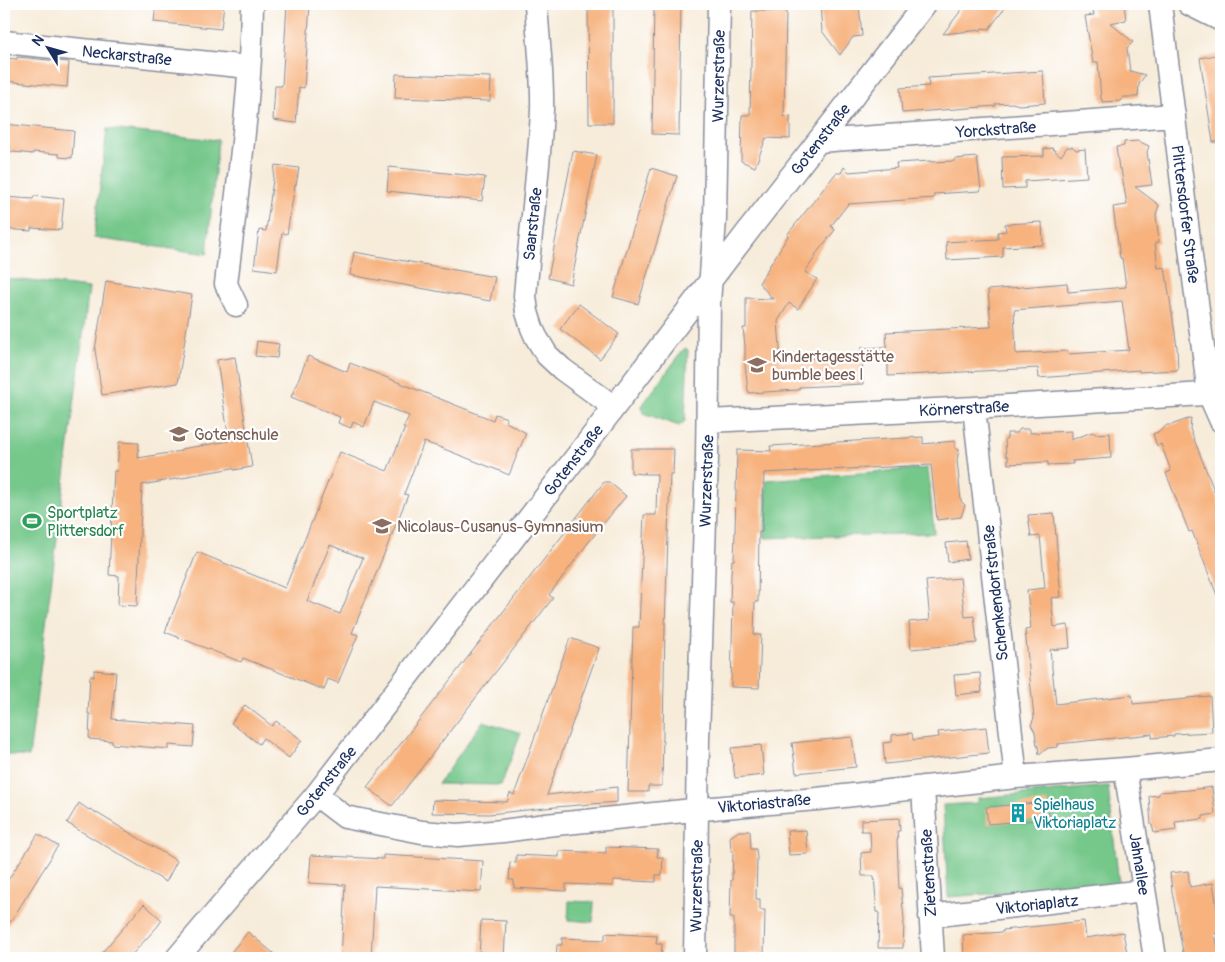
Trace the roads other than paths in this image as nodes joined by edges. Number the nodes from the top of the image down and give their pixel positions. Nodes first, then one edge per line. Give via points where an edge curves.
1 (252, 4) edge
2 (536, 4) edge
3 (719, 4) edge
4 (925, 4) edge
5 (1160, 4) edge
6 (1189, 4) edge
7 (1221, 20) edge
8 (4, 42) edge
9 (249, 67) junction
10 (1174, 115) junction
11 (818, 141) junction
12 (711, 279) junction
13 (236, 305) dead end
14 (1215, 394) edge
15 (614, 407) junction
16 (974, 408) junction
17 (708, 421) junction
18 (1221, 421) edge
19 (1221, 760) edge
20 (1125, 769) junction
21 (1016, 777) junction
22 (923, 787) junction
23 (316, 795) junction
24 (697, 809) junction
25 (1144, 892) junction
26 (930, 916) junction
27 (177, 958) edge
28 (696, 958) edge
29 (933, 958) edge
30 (1155, 958) edge

1 - 9 street
2 - 15 street, Saarstraße via 542,110 526,312 547,355
3 - 12 street, Wurzerstraße
4 - 11 street, Gotenstraße
5 - 10 street, Plittersdorfer Straße
6 - 7 street
8 - 9 street, Neckarstraße
9 - 13 street via 244,138 226,284
10 - 11 street, Yorckstraße
10 - 14 street, Plittersdorfer Straße
11 - 12 street, Gotenstraße
12 - 15 street, Gotenstraße
12 - 17 street, Wurzerstraße
14 - 16 street, Körnerstraße
14 - 18 street, Plittersdorfer Straße
15 - 23 street, Gotenstraße
16 - 17 street, Körnerstraße
16 - 21 street, Schenkendorfstraße
17 - 24 street, Wurzerstraße
19 - 20 street, Viktoriastraße
20 - 21 street, Viktoriastraße
20 - 25 street, Jahnallee
21 - 22 street, Viktoriastraße
22 - 24 street, Viktoriastraße
22 - 26 street, Zietenstraße
23 - 24 street, Viktoriastraße via 345,816 422,832 458,834
23 - 27 street, Gotenstraße
24 - 28 street, Wurzerstraße
25 - 26 street, Viktoriaplatz
25 - 30 street, Jahnallee
26 - 29 street, Zietenstraße

